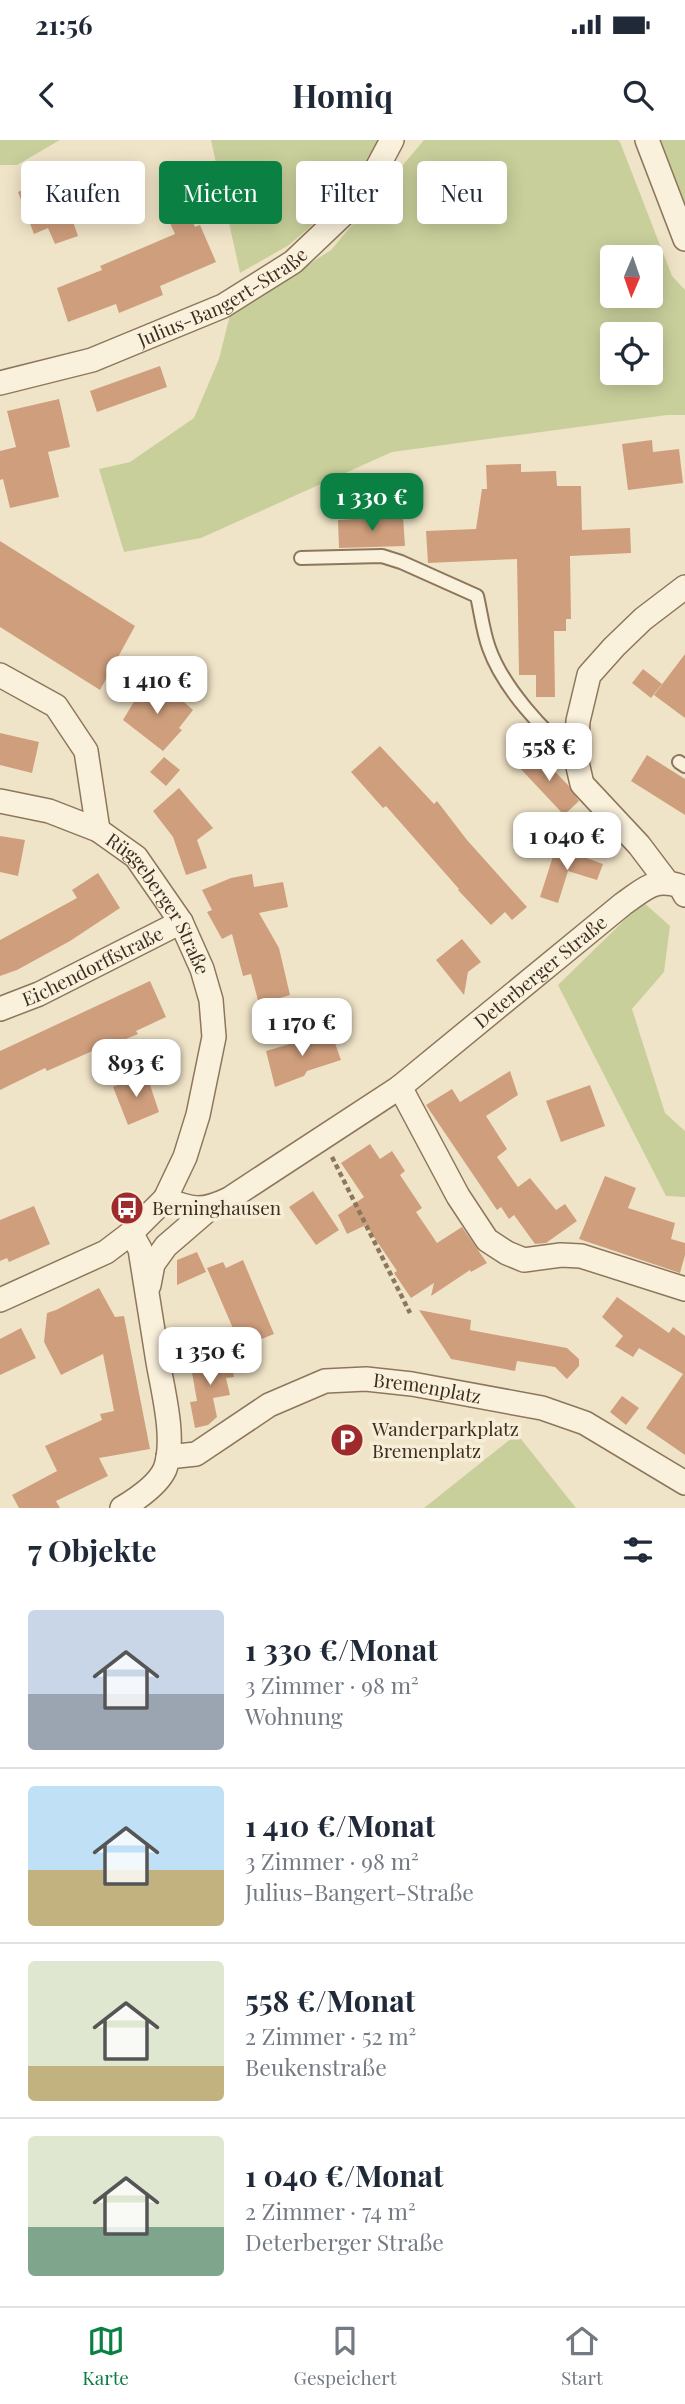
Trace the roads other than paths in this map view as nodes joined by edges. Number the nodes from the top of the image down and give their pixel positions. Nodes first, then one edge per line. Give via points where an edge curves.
1 (392, 140) edge
2 (647, 140) edge
3 (685, 239) edge
4 (0, 383) edge
5 (302, 558) dead end
6 (685, 586) edge
7 (0, 675) edge
8 (576, 758) junction
9 (0, 801) edge
10 (98, 830) junction
11 (676, 888) edge
12 (181, 922) junction
13 (0, 1009) edge
14 (400, 1087) junction
15 (165, 1199) junction
16 (210, 1208) junction
17 (131, 1233) junction
18 (685, 1289) edge
19 (147, 1295) junction
20 (0, 1300) edge
21 (168, 1457) junction
22 (685, 1483) edge
23 (122, 1508) edge

1 - 4 street, Julius-Bangert-Straße via 353,205 293,262 223,306 92,360
2 - 3 street
5 - 8 lane via 382,556 477,596 489,650 513,692
6 - 8 street via 643,619 589,675 578,721
7 - 10 street via 56,706 86,751
8 - 11 street via 582,784
9 - 10 street, Rüggeberger Straße via 49,811
10 - 12 street, Rüggeberger Straße via 136,857
11 - 14 street, Deterberger Straße via 655,882 623,904
12 - 13 street, Eichendorffstraße
12 - 15 street, Rüggeberger Straße via 211,1000 214,1037 198,1115
14 - 16 street, Deterberger Straße
14 - 18 street via 487,1240 524,1259 581,1256
15 - 16 street via 189,1209
15 - 17 street, Rüggeberger Straße
16 - 19 street, Deterberger Straße via 166,1246 153,1264
17 - 19 street via 140,1249
17 - 20 street, Rüggeberger Straße via 106,1251
19 - 21 street via 166,1412
21 - 22 street, Bremenplatz via 196,1454 270,1405 325,1381 366,1379 542,1408 584,1423
21 - 23 street via 158,1479

